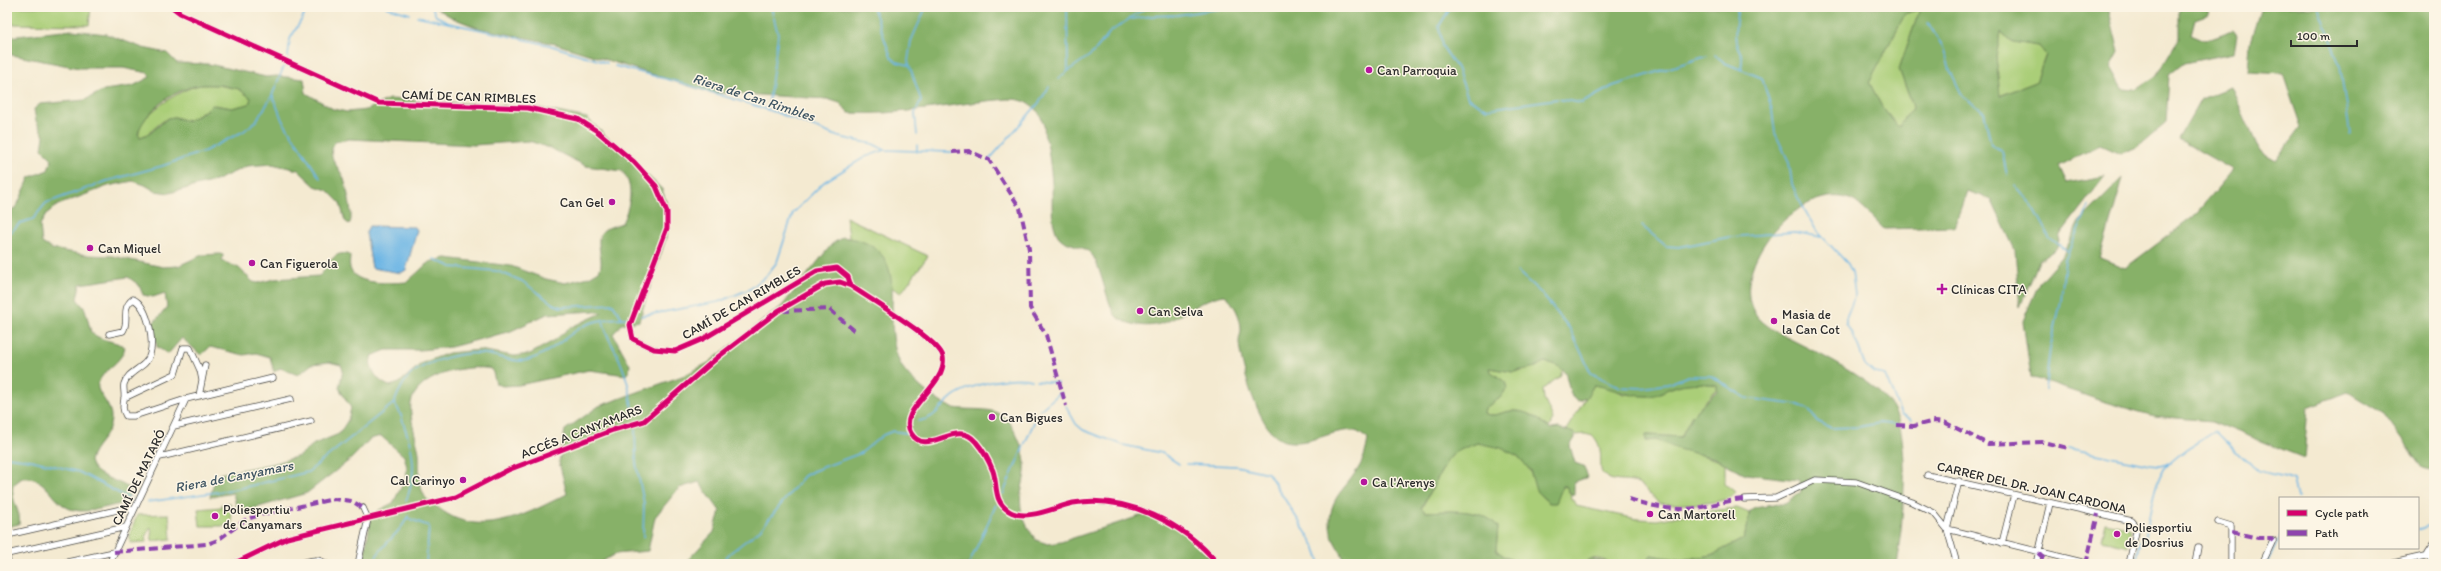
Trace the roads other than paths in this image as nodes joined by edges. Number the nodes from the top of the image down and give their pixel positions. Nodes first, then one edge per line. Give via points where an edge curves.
1 (172, 7) edge
2 (851, 286) junction
3 (109, 334) dead end
4 (205, 365) dead end
5 (273, 378) dead end
6 (202, 380) junction
7 (199, 396) junction
8 (124, 398) junction
9 (186, 399) junction
10 (291, 399) dead end
11 (311, 421) dead end
12 (174, 426) junction
13 (160, 457) junction
14 (1927, 474) dead end
15 (1959, 482) junction
16 (2014, 495) junction
17 (1744, 499) dead end
18 (2050, 503) junction
19 (363, 508) dead end
20 (133, 510) junction
21 (368, 519) junction
22 (2218, 522) dead end
23 (126, 527) junction
24 (1947, 530) junction
25 (7, 535) edge
26 (2272, 540) dead end
27 (2002, 543) junction
28 (2434, 544) edge
29 (2198, 547) dead end
30 (2039, 551) junction
31 (114, 552) junction
32 (7, 553) edge
33 (2429, 555) junction
34 (2086, 563) dead end
35 (2434, 563) edge
36 (8, 564) edge
37 (58, 564) edge
38 (109, 564) edge
39 (233, 564) edge
40 (298, 564) edge
41 (326, 564) edge
42 (358, 564) edge
43 (1218, 564) edge
44 (1957, 564) edge
45 (2036, 564) edge
46 (2129, 564) edge
47 (2195, 564) edge
48 (2231, 564) edge
49 (2262, 564) edge
50 (2389, 564) edge

1 - 2 street, CAMÍ DE CAN RIMBLES via 180,13 378,103 528,108 578,119 597,131 634,162 656,186 667,212 667,228 630,325 633,339 643,346 654,350 675,351 689,346 818,271 837,268 848,276
2 - 21 street, ACCÉS A CANYAMARS via 840,282 825,284 778,311 718,357 644,421 613,430 508,470 456,497
2 - 43 street, ACCÉS A CANYAMARS via 941,350 944,365 942,374 910,416 910,430 915,438 927,442 959,432 970,436 984,453 993,470 996,493 1006,509 1022,515 1074,503 1105,503 1133,508 1159,518 1181,531 1208,552
3 - 8 street via 123,331 126,327 124,310 127,303 133,299 139,302 148,318 150,355 146,362 128,375 124,385
4 - 6 street
5 - 7 street
6 - 7 street
6 - 8 street via 190,348 183,348 175,374
7 - 9 street
8 - 9 street via 122,410 126,416 134,416
9 - 12 street, CAMÍ DE MATARÓ
10 - 12 street
11 - 13 street
12 - 13 street, CAMÍ DE MATARÓ
13 - 20 street, CAMÍ DE MATARÓ
14 - 15 street, CARRER DEL DR. JOAN CARDONA
15 - 16 street, CARRER DEL DR. JOAN CARDONA
15 - 24 street
16 - 18 street, CARRER DEL DR. JOAN CARDONA
16 - 27 street
17 - 24 street via 1776,498 1816,480 1856,482 1912,502 1934,513
18 - 30 street
18 - 46 street, CARRER DEL DR. JOAN CARDONA via 2132,521 2137,527
19 - 21 street
20 - 23 street, CAMÍ DE MATARÓ
20 - 25 street via 126,508
21 - 39 street, ACCÉS A CANYAMARS via 287,538
21 - 42 street
22 - 48 street via 2231,526
23 - 31 street, CAMÍ DE MATARÓ
23 - 32 street
24 - 27 street
24 - 44 street
26 - 49 street
27 - 30 street
28 - 33 street via 2429,549
29 - 47 street
30 - 34 street
30 - 45 street
31 - 37 street
31 - 38 street, CAMÍ DE MATARÓ
32 - 36 street
33 - 35 street
33 - 50 street
40 - 41 street via 312,560

